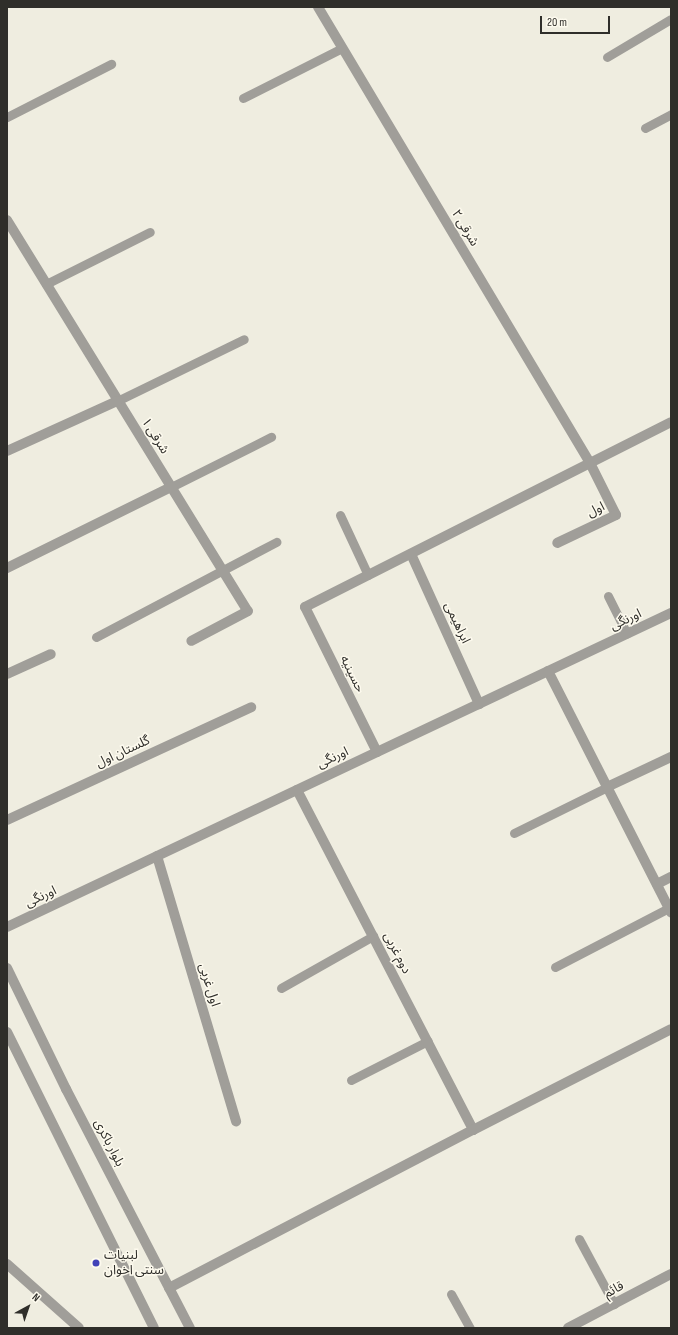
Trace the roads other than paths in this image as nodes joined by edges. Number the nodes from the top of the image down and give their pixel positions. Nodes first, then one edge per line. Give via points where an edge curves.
1 (318, 7) edge
2 (671, 19) edge
3 (342, 48) junction
4 (607, 57) dead end
5 (111, 64) dead end
6 (243, 98) dead end
7 (671, 114) edge
8 (7, 116) edge
9 (645, 128) dead end
10 (8, 222) edge
11 (150, 232) dead end
12 (46, 284) junction
13 (244, 339) dead end
14 (117, 402) junction
15 (671, 422) edge
16 (271, 437) dead end
17 (7, 451) edge
18 (590, 463) junction
19 (171, 487) junction
20 (340, 515) dead end
21 (276, 542) dead end
22 (557, 543) dead end
23 (411, 554) junction
24 (7, 568) edge
25 (224, 571) junction
26 (368, 575) junction
27 (608, 596) dead end
28 (671, 613) edge
29 (627, 634) junction
30 (96, 637) dead end
31 (191, 640) dead end
32 (51, 654) dead end
33 (548, 672) junction
34 (7, 674) edge
35 (479, 704) junction
36 (251, 707) dead end
37 (377, 752) junction
38 (671, 757) edge
39 (607, 787) junction
40 (297, 790) junction
41 (7, 820) edge
42 (514, 833) dead end
43 (157, 856) junction
44 (671, 877) edge
45 (657, 884) junction
46 (670, 910) edge
47 (7, 927) edge
48 (373, 936) junction
49 (555, 967) dead end
50 (7, 968) edge
51 (281, 988) dead end
52 (671, 1029) edge
53 (7, 1032) edge
54 (428, 1041) junction
55 (351, 1080) dead end
56 (236, 1121) dead end
57 (473, 1130) junction
58 (580, 1239) dead end
59 (7, 1264) edge
60 (671, 1274) edge
61 (169, 1288) junction
62 (451, 1294) dead end
63 (614, 1304) junction
64 (79, 1328) edge
65 (154, 1328) edge
66 (190, 1328) edge
67 (470, 1328) edge
68 (568, 1328) edge

1 - 3 street, ۲ شرقی
2 - 4 lane
3 - 6 lane
3 - 18 street, ۲ شرقی
5 - 8 lane
7 - 9 lane
10 - 12 street, ۱ شرقی
11 - 12 lane
12 - 14 street, ۱ شرقی
13 - 14 lane
14 - 17 street
14 - 19 street, ۱ شرقی
15 - 18 street
16 - 19 lane
18 - 22 street, اول via 616,515
18 - 23 street
19 - 24 street
19 - 25 street, ۱ شرقی
20 - 26 lane
21 - 25 lane
23 - 26 street
23 - 35 street, ابراهیمی
25 - 30 lane
25 - 31 street, ۱ شرقی via 248,611
26 - 37 street, حسینیه via 305,607
27 - 29 lane
28 - 29 street, اورنگی
29 - 33 street, اورنگی
32 - 34 street
33 - 35 street, اورنگی
33 - 39 street
35 - 37 street, اورنگی
36 - 41 street, گلستان اول
37 - 40 street, اورنگی
38 - 39 street
39 - 42 lane
39 - 45 street
40 - 43 street, اورنگی
40 - 48 street, دوم غربی
43 - 47 street, اورنگی
43 - 56 street, اول غربی
44 - 45 street
45 - 46 street
46 - 49 lane
48 - 51 lane
48 - 54 street, دوم غربی
50 - 61 street, بلوار باکری via 66,1089
52 - 57 street
53 - 65 street
54 - 55 lane
54 - 57 street, دوم غربی
57 - 61 street
58 - 63 lane
59 - 64 street
60 - 63 street, قائم
61 - 66 street, بلوار باکری
62 - 67 lane
63 - 68 street, قائم

